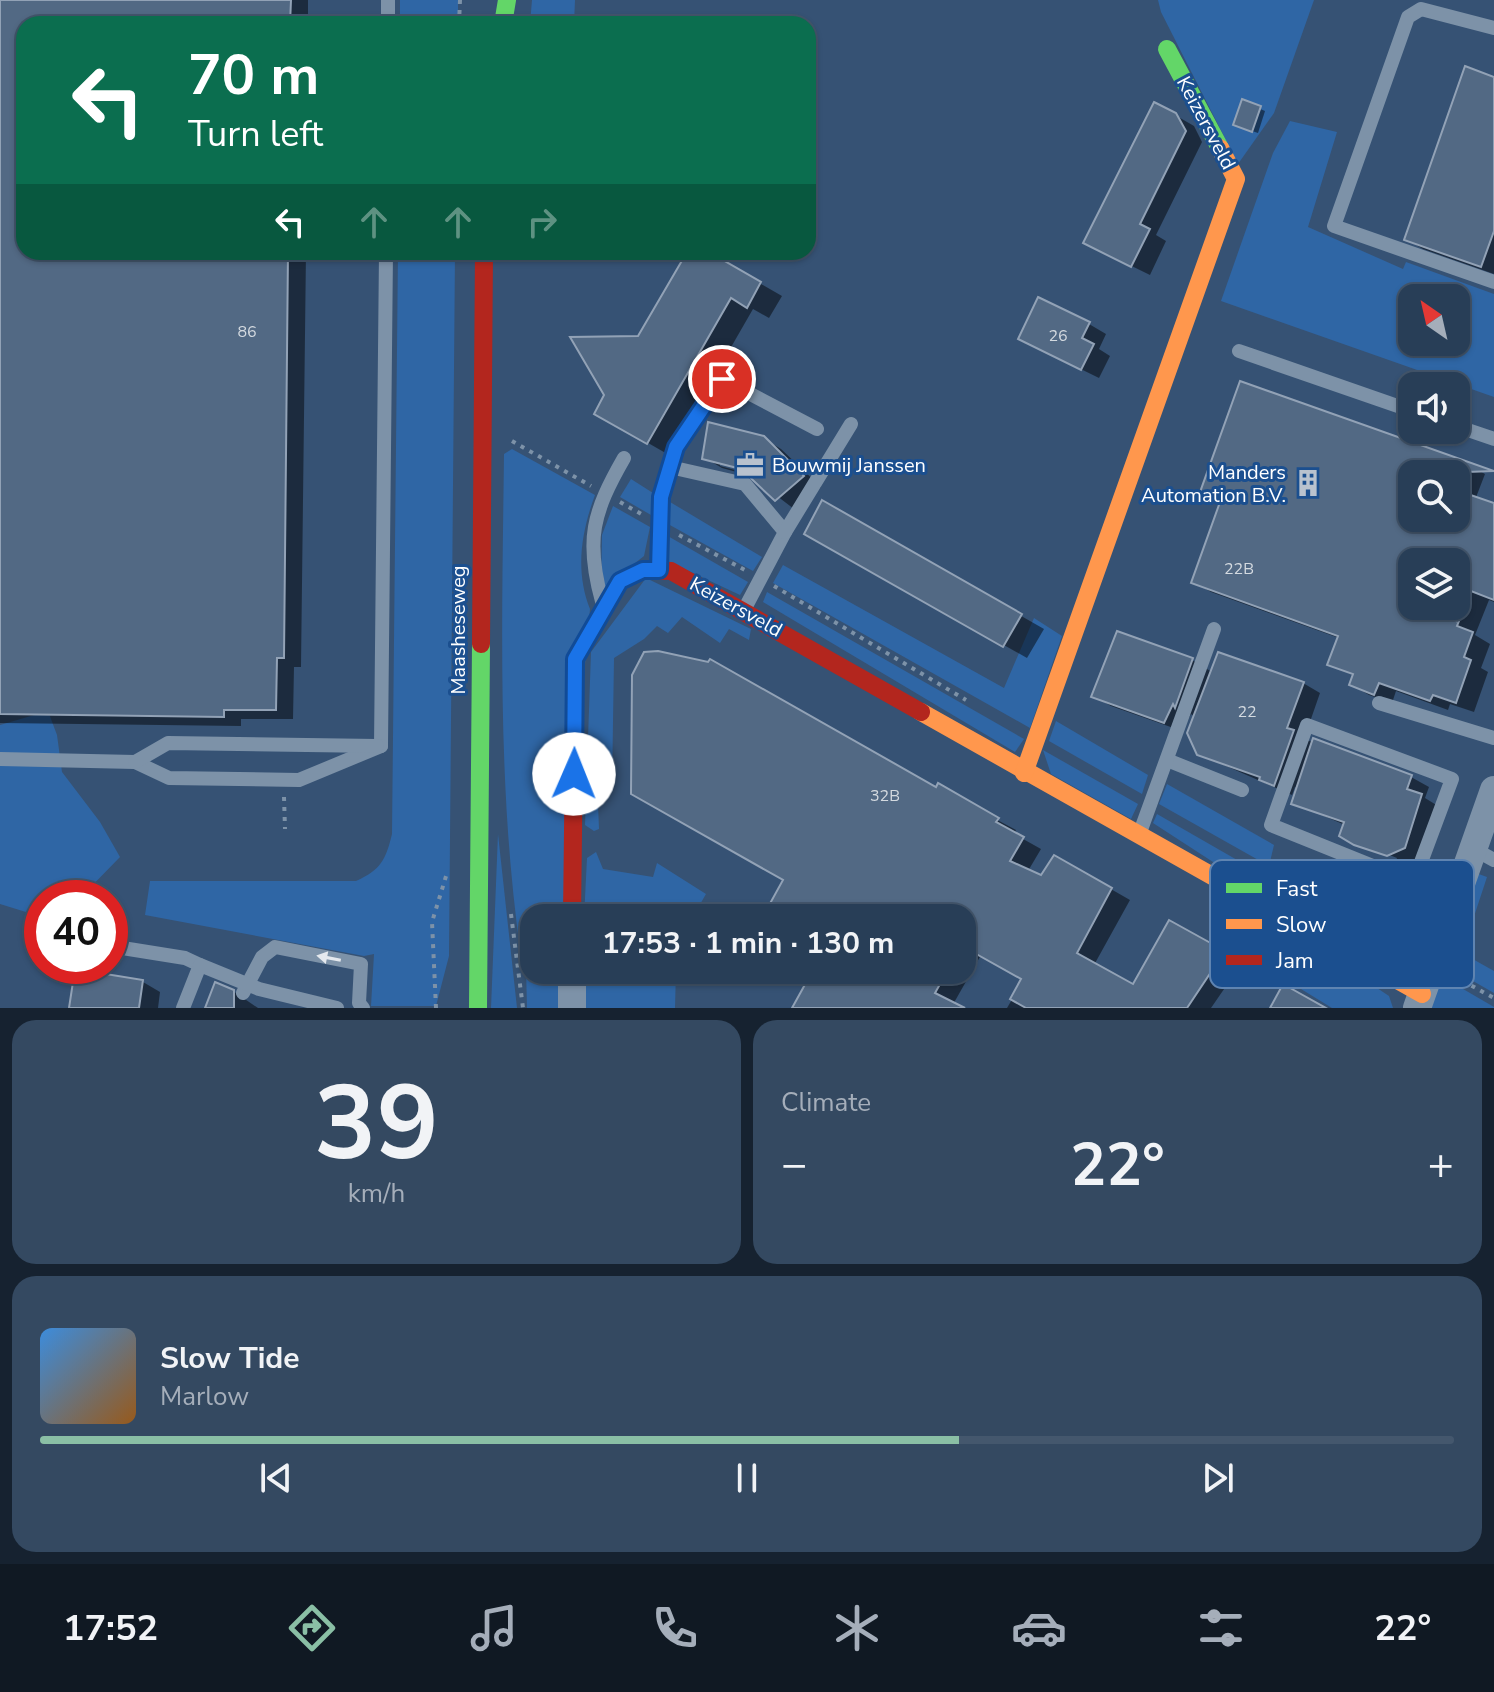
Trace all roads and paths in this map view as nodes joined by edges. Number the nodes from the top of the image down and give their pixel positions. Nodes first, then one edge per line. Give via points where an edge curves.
1 (1494, 28) edge
2 (1167, 49) dead end
3 (386, 260) edge
4 (484, 260) edge
5 (1494, 282) edge
6 (1239, 351) dead end
7 (1398, 406) edge
8 (851, 424) dead end
9 (817, 429) dead end
10 (1470, 431) edge
11 (500, 435) dead end
12 (1494, 439) edge
13 (624, 458) dead end
14 (670, 467) junction
15 (604, 493) junction
16 (659, 524) junction
17 (785, 532) junction
18 (659, 570) junction
19 (760, 578) junction
20 (603, 607) junction
21 (744, 610) junction
22 (1214, 629) dead end
23 (971, 702) dead end
24 (1379, 703) dead end
25 (1494, 738) edge
26 (381, 746) junction
27 (0, 759) edge
28 (1167, 760) junction
29 (135, 762) junction
30 (1024, 773) junction
31 (1242, 790) dead end
32 (1494, 790) edge
33 (1138, 836) junction
34 (1484, 854) edge
35 (1360, 860) edge
36 (1422, 860) edge
37 (1210, 878) edge
38 (572, 904) edge
39 (128, 949) edge
40 (200, 965) junction
41 (572, 984) edge
42 (1474, 987) edge
43 (1397, 988) edge
44 (246, 989) junction
45 (1494, 998) edge
46 (1419, 1001) edge
47 (307, 1005) edge
48 (183, 1008) edge
49 (337, 1008) edge
50 (363, 1008) edge
51 (478, 1008) edge
52 (572, 1008) edge

1 - 5 lane via 1421,9 1408,17 1334,226
2 - 30 street, Keizersveld via 1236,179
3 - 26 lane
4 - 51 street, Maasheseweg
6 - 7 lane
8 - 17 lane
9 - 14 lane via 722,379 676,447
10 - 12 lane
11 - 15 path, Keizersveld
13 - 15 lane
14 - 16 lane
14 - 17 lane via 745,484
15 - 16 path, Keizersveld
15 - 20 lane via 590,544
16 - 18 lane
16 - 19 path, Keizersveld
17 - 19 lane
18 - 20 street via 643,570 620,581
18 - 21 street, Keizersveld via 671,571
19 - 21 lane
19 - 23 path, Keizersveld
20 - 38 street via 575,659
21 - 30 street, Keizersveld
22 - 28 lane
24 - 25 lane
26 - 29 lane via 168,743
26 - 29 lane via 299,780 169,778
27 - 29 lane
28 - 31 lane
28 - 33 lane
30 - 33 street, Keizersveld
32 - 34 street, Keizersveld
33 - 37 street, Keizersveld
35 - 36 lane via 1271,825 1307,725 1452,779
39 - 40 lane
40 - 44 lane
40 - 48 lane
41 - 52 street
42 - 45 path
43 - 46 street, Keizersveld
44 - 47 lane
50 -> 44 lane via 361,964 275,947 262,957
47 - 49 lane

